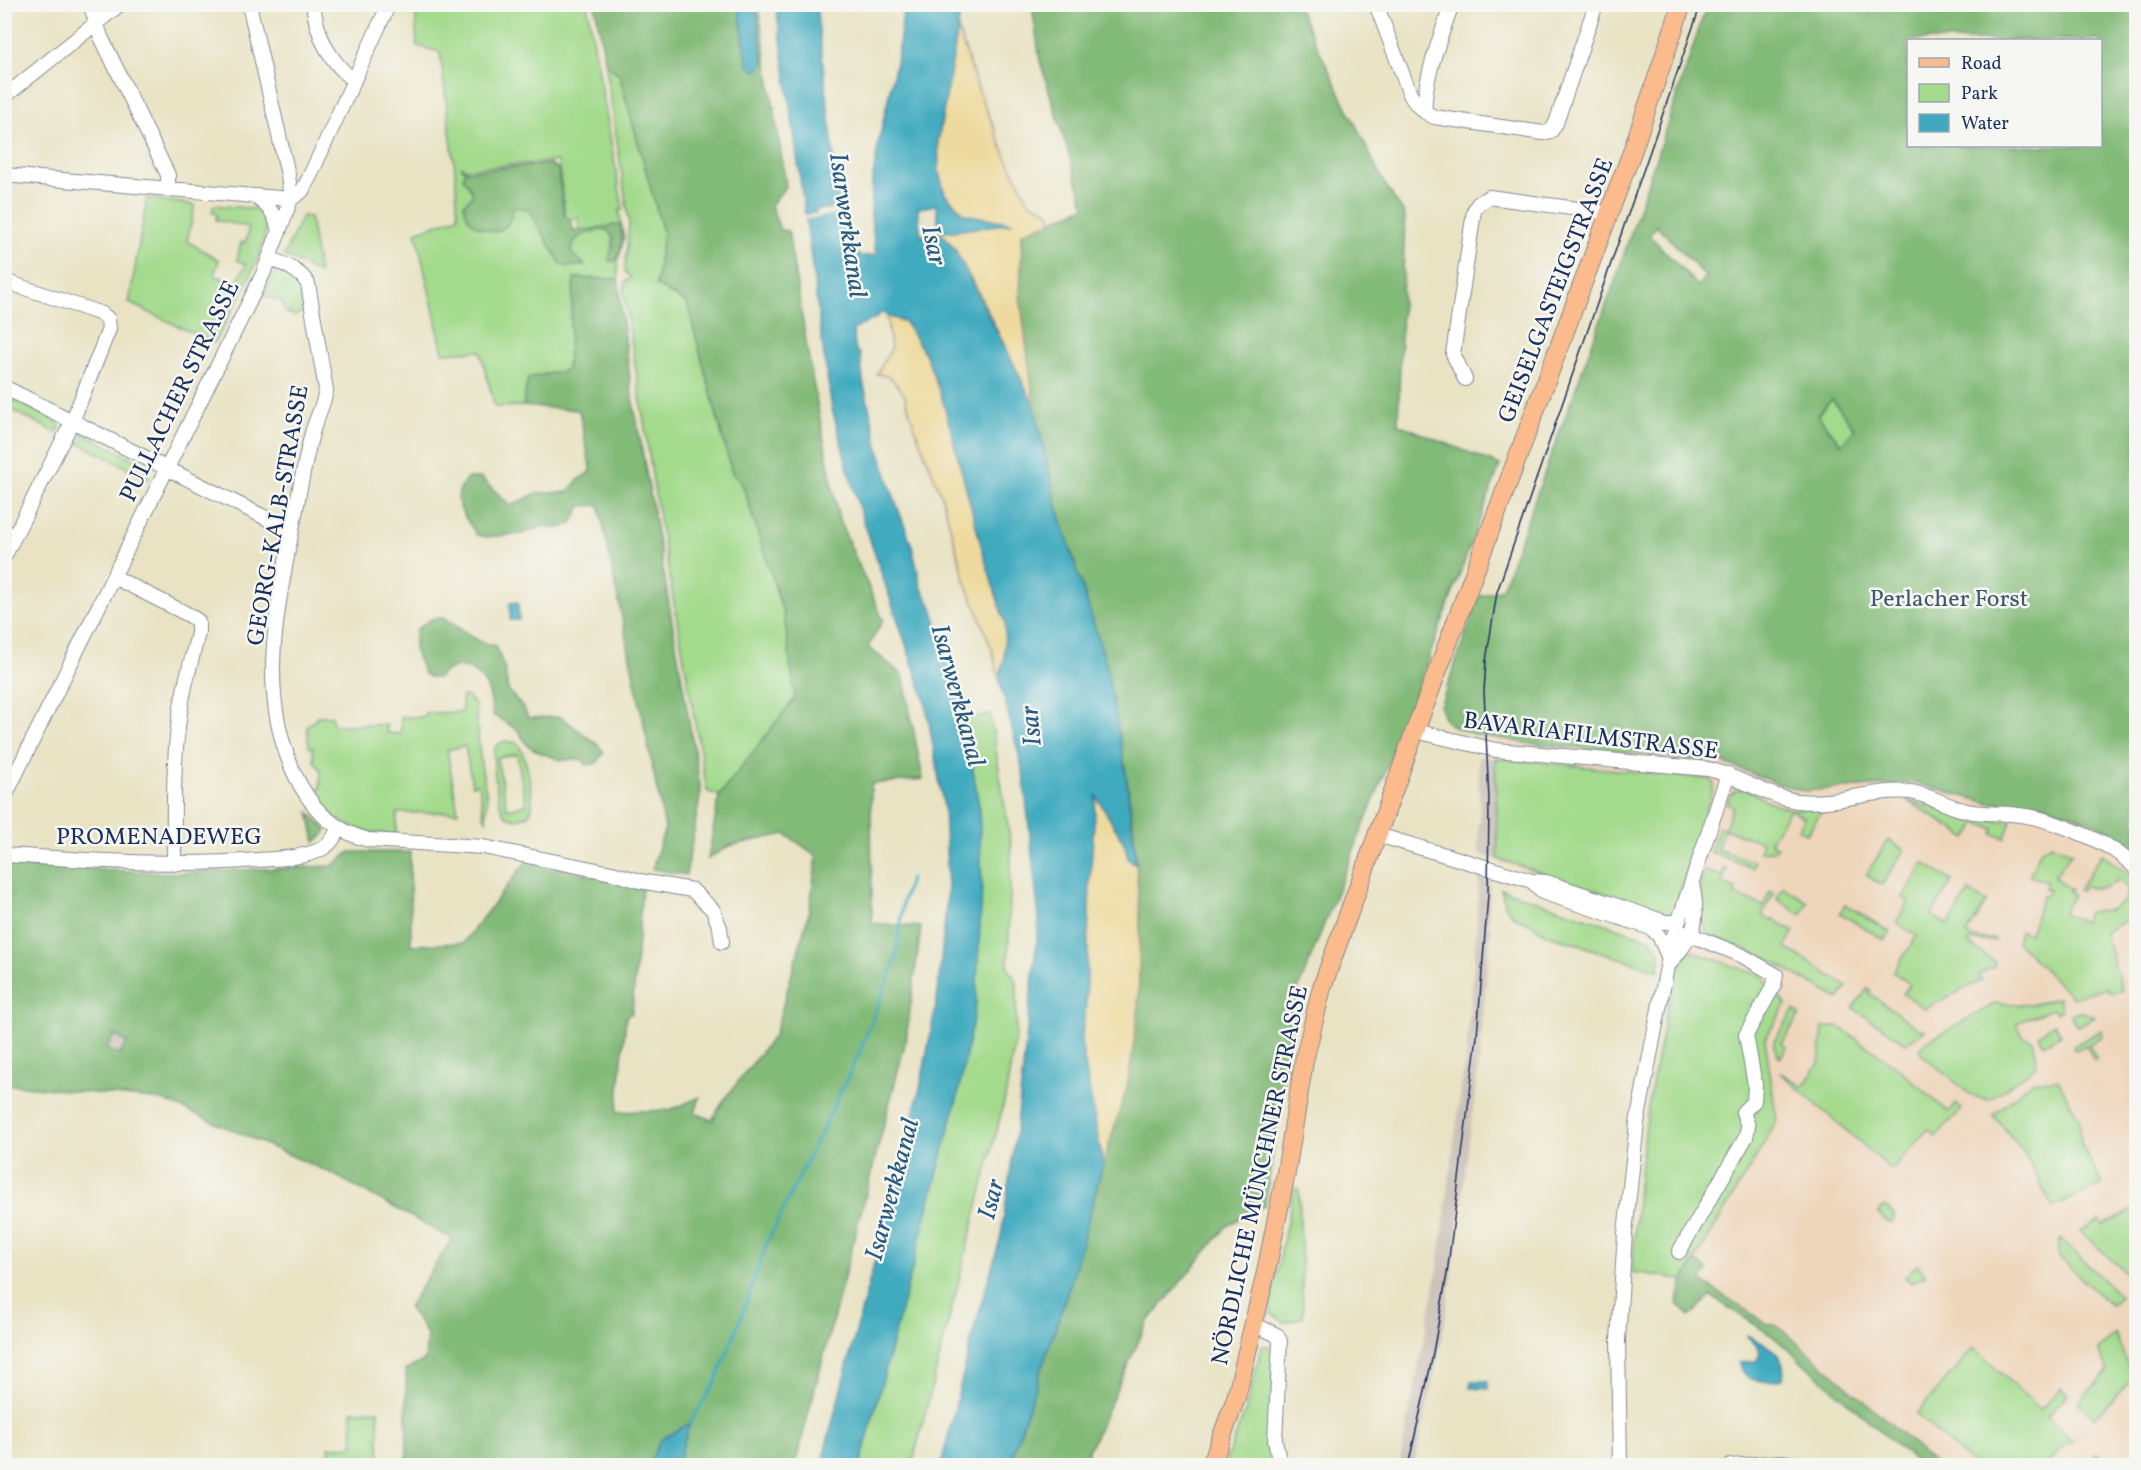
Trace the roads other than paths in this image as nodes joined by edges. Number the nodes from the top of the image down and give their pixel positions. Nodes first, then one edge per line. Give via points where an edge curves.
1 (90, 4) edge
2 (120, 4) edge
3 (249, 4) edge
4 (313, 4) edge
5 (389, 4) edge
6 (1376, 4) edge
7 (1452, 4) edge
8 (1596, 4) edge
9 (1682, 4) edge
10 (96, 23) junction
11 (354, 81) junction
12 (4, 97) edge
13 (1425, 112) junction
14 (4, 175) edge
15 (168, 190) junction
16 (256, 197) junction
17 (291, 199) junction
18 (1608, 213) junction
19 (279, 233) junction
20 (269, 258) junction
21 (4, 281) edge
22 (1465, 379) dead end
23 (4, 387) edge
24 (72, 422) junction
25 (165, 469) junction
26 (292, 531) junction
27 (4, 556) edge
28 (114, 577) junction
29 (1469, 590) joint
30 (1415, 731) junction
31 (1728, 774) junction
32 (4, 798) edge
33 (338, 829) junction
34 (1376, 841) junction
35 (4, 855) edge
36 (174, 864) junction
37 (2136, 868) edge
38 (1532, 881) junction
39 (1691, 882) junction
40 (1685, 930) junction
41 (722, 942) dead end
42 (1668, 962) junction
43 (1679, 1252) dead end
44 (1253, 1324) junction
45 (1211, 1466) edge
46 (1280, 1466) edge
47 (1620, 1466) edge
48 (1731, 1466) edge
49 (1811, 1466) edge

1 - 10 street
2 - 10 street
3 - 17 street
4 - 11 street via 316,27 325,48
5 - 11 street, PULLACHER STRASSE
6 - 13 street via 1410,94
7 - 13 street via 1424,99
8 - 13 street via 1551,131 1434,117
9 - 18 main road, GEISELGASTEIGSTRASSE
10 - 12 street
10 - 15 street via 168,175
11 - 17 street, PULLACHER STRASSE via 309,178 302,191
14 - 15 street
15 - 16 street
16 - 17 street
16 - 19 street via 272,210
17 - 19 street, PULLACHER STRASSE
18 - 22 street via 1489,196 1478,204 1453,354
18 - 29 main road, GEISELGASTEIGSTRASSE
19 - 20 street, PULLACHER STRASSE
20 - 25 street, PULLACHER STRASSE
20 - 26 street, GEORG-KALB-STRASSE via 297,271 308,284 326,390 313,431
21 - 24 street via 90,309 108,319 106,339
23 - 24 street
24 - 25 street
24 - 27 street
25 - 26 street
25 - 28 street, PULLACHER STRASSE
26 - 33 street, GEORG-KALB-STRASSE via 275,623 276,714 283,746 299,783 312,805
28 - 32 street, PULLACHER STRASSE
28 - 36 street via 198,621 181,702
29 - 30 main road, NÖRDLICHE MÜNCHNER STRASSE
30 - 31 street, BAVARIAFILMSTRASSE via 1496,750
30 - 34 main road, NÖRDLICHE MÜNCHNER STRASSE
31 - 37 street, BAVARIAFILMSTRASSE via 1797,801 1912,792 1982,814 2026,815 2086,836 2114,850
31 - 39 street
33 - 36 street, PROMENADEWEG via 325,847 282,859
33 - 41 street, GEORG-KALB-STRASSE via 369,840 510,851 692,890 713,910
34 - 38 street
34 - 44 main road, NÖRDLICHE MÜNCHNER STRASSE via 1322,987
35 - 36 street, PROMENADEWEG
38 - 40 street via 1546,882
38 - 42 street via 1542,891 1651,928 1659,936
39 - 40 street via 1685,900
39 - 40 street via 1696,924
40 - 42 street
40 - 42 street via 1672,941
40 - 43 street via 1776,975 1746,1035 1755,1085 1754,1101 1743,1112 1748,1126 1746,1137
42 - 47 street via 1636,1123 1624,1233 1618,1354
44 - 45 main road, NÖRDLICHE MÜNCHNER STRASSE via 1236,1398
44 - 46 street via 1277,1335 1280,1341 1275,1440
48 - 49 street via 1782,1462

